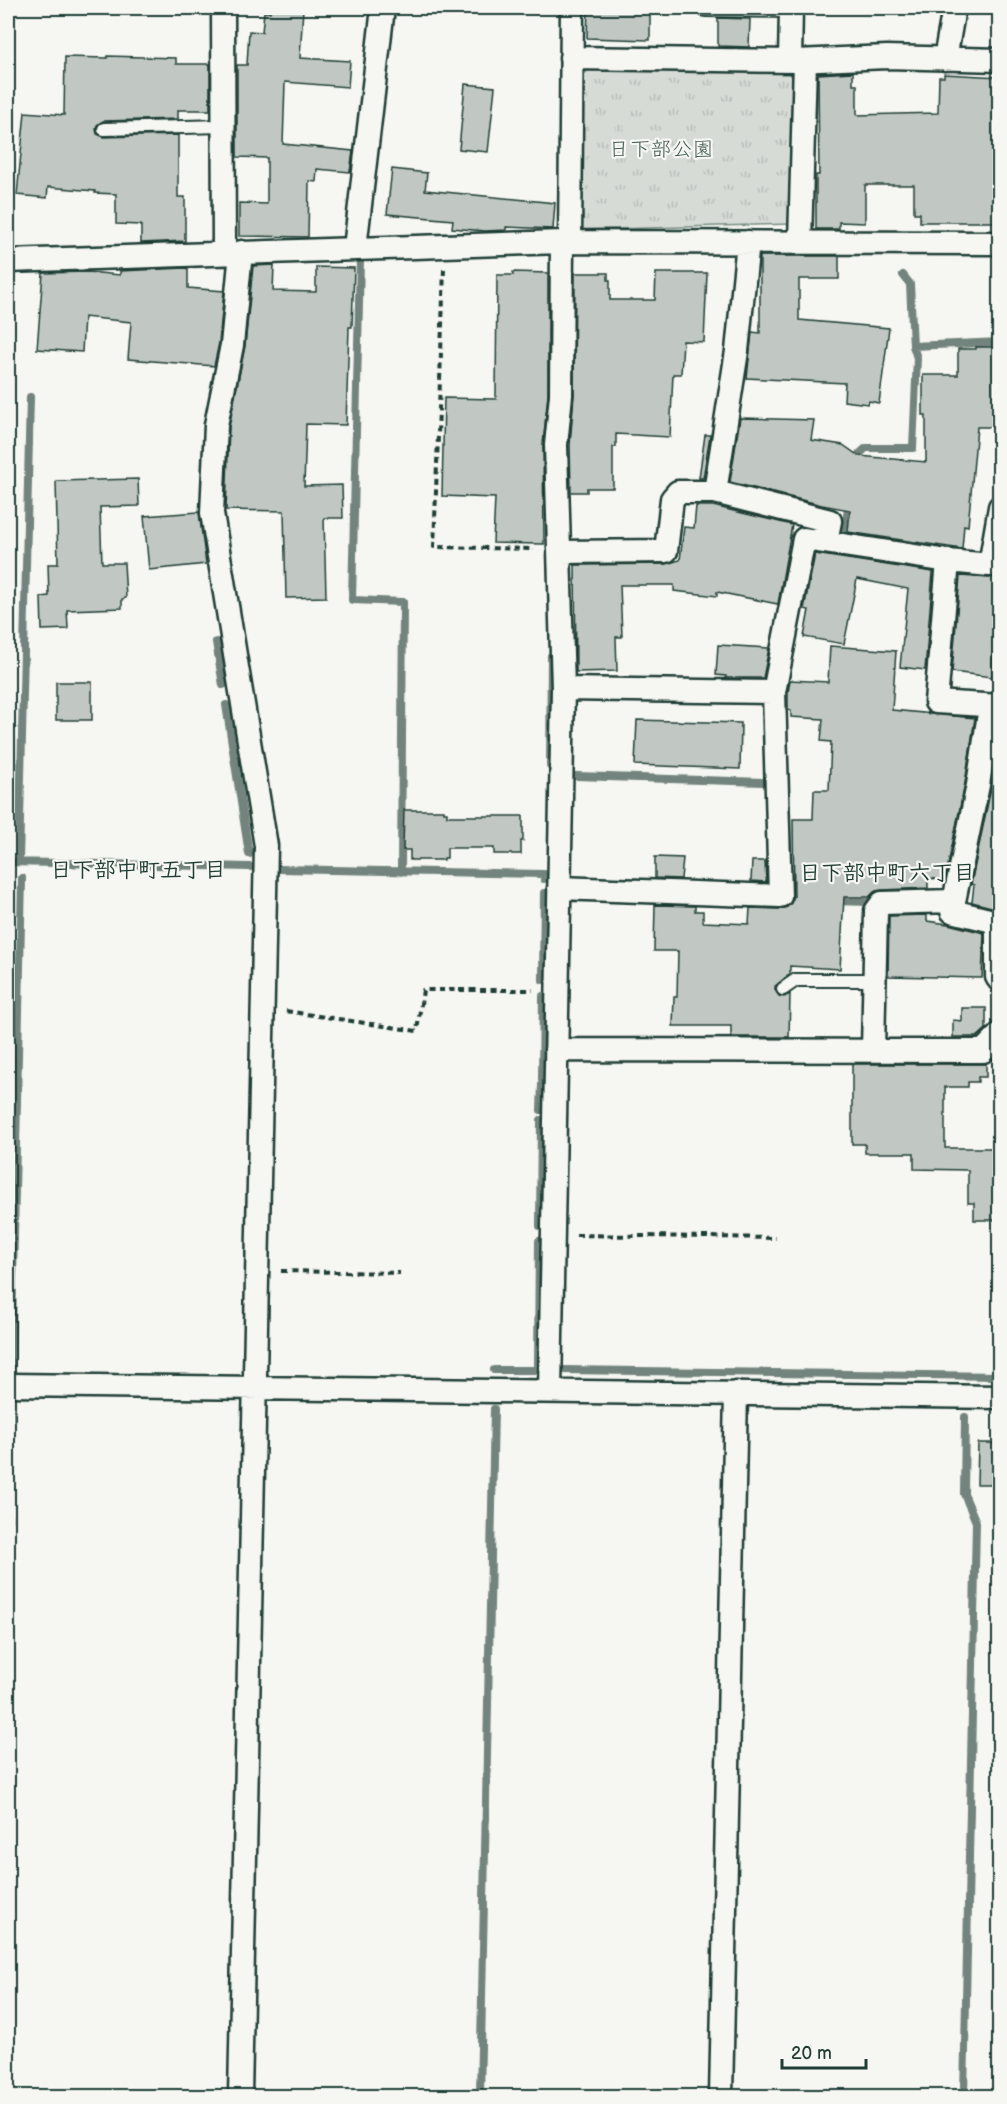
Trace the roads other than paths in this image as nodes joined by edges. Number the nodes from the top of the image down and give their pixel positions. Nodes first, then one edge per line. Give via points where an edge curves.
1 (223, 8) edge
2 (383, 8) edge
3 (572, 8) edge
4 (954, 8) edge
5 (791, 9) edge
6 (705, 10) dead end
7 (571, 58) junction
8 (945, 59) junction
9 (999, 60) edge
10 (797, 61) junction
11 (224, 126) junction
12 (104, 129) dead end
13 (566, 242) junction
14 (748, 242) junction
15 (800, 242) junction
16 (999, 243) edge
17 (355, 248) junction
18 (232, 252) junction
19 (8, 261) edge
20 (715, 492) junction
21 (999, 507) edge
22 (826, 542) junction
23 (559, 550) junction
24 (948, 561) junction
25 (563, 689) junction
26 (774, 692) junction
27 (995, 706) edge
28 (559, 888) junction
29 (953, 901) junction
30 (874, 980) junction
31 (999, 981) edge
32 (783, 989) dead end
33 (999, 1034) edge
34 (556, 1050) junction
35 (873, 1050) junction
36 (8, 1384) edge
37 (256, 1388) junction
38 (550, 1391) junction
39 (736, 1393) junction
40 (999, 1396) edge
41 (240, 2097) edge
42 (721, 2097) edge

1 - 11 street
2 - 17 street
3 - 7 street
4 - 8 street
5 - 6 lane
5 - 10 street
7 - 10 street
7 - 13 street
8 - 9 street
8 - 10 street
10 - 15 street
11 - 12 lane
11 - 18 street
13 - 14 street
13 - 17 street
13 - 23 street via 556,445
14 - 15 street
14 - 20 street via 737,351
15 - 16 street
17 - 18 street
18 - 19 street
18 - 37 street via 232,345 216,425 212,513 266,846
20 - 22 street via 830,520
20 - 23 street via 678,492 672,499 666,551
21 - 24 street via 990,565
22 - 24 street
22 - 26 street via 804,539
23 - 25 street
24 - 27 street via 936,702
25 - 26 street
25 - 28 street
26 - 28 street via 780,896
27 - 29 street
28 - 34 street
29 - 30 street via 882,903 876,911
29 - 31 street via 952,911 997,922
30 - 32 lane via 796,980
30 - 35 street
33 - 35 street via 983,1051
34 - 35 street
34 - 38 street
36 - 37 street
37 - 38 street
37 - 41 street
38 - 39 street
39 - 40 street
39 - 42 street

